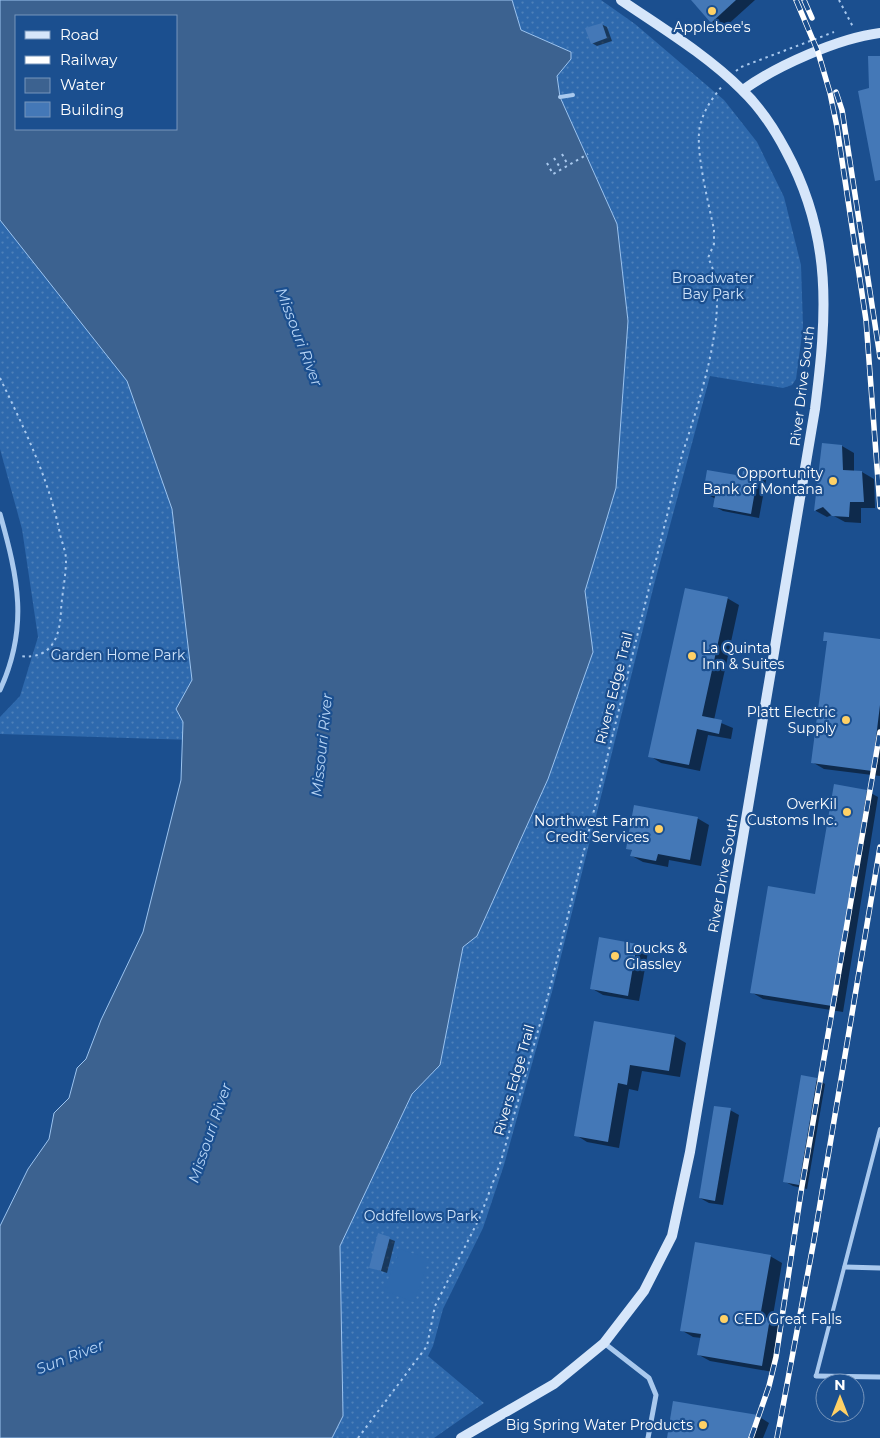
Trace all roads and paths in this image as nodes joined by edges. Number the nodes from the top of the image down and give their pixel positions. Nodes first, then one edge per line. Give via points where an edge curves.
1 (620, 0) edge
2 (839, 0) edge
3 (844, 29) dead end
4 (836, 31) dead end
5 (880, 33) edge
6 (729, 79) junction
7 (743, 90) junction
8 (573, 95) dead end
9 (560, 97) dead end
10 (562, 154) dead end
11 (588, 154) dead end
12 (554, 158) dead end
13 (547, 163) dead end
14 (568, 166) junction
15 (561, 170) junction
16 (0, 378) edge
17 (0, 514) edge
18 (12, 655) junction
19 (0, 690) edge
20 (880, 1130) edge
21 (844, 1267) junction
22 (880, 1268) edge
23 (604, 1343) junction
24 (817, 1373) edge
25 (865, 1377) edge
26 (880, 1377) edge
27 (358, 1438) edge
28 (462, 1438) edge
29 (648, 1438) edge

1 - 6 main road, River Drive South via 685,44
2 - 3 path via 853,27
4 - 6 path, Rivers Edge Trail via 740,67
5 - 7 main road via 824,49 762,76
6 - 7 main road, River Drive South
6 - 27 path, Rivers Edge Trail via 712,99 700,123 698,140 714,230 714,244 708,258 716,283 713,339 537,1036 501,1161 480,1217 435,1306 427,1346
7 - 23 main road, River Drive South via 775,130 814,216 824,298 822,352 693,1132 672,1236 644,1291
8 - 9 lane
10 - 14 path
11 - 14 path
12 - 15 path
13 - 15 path via 553,174
14 - 15 path
16 - 18 path via 35,452 57,518 66,560 56,639 49,650 35,657
17 - 18 street via 15,565 19,609 17,640
18 - 19 street
20 - 21 lane
21 - 22 street
21 - 24 lane
23 - 28 main road, River Drive South via 554,1384
23 - 29 street via 649,1378 656,1394
25 - 26 street

